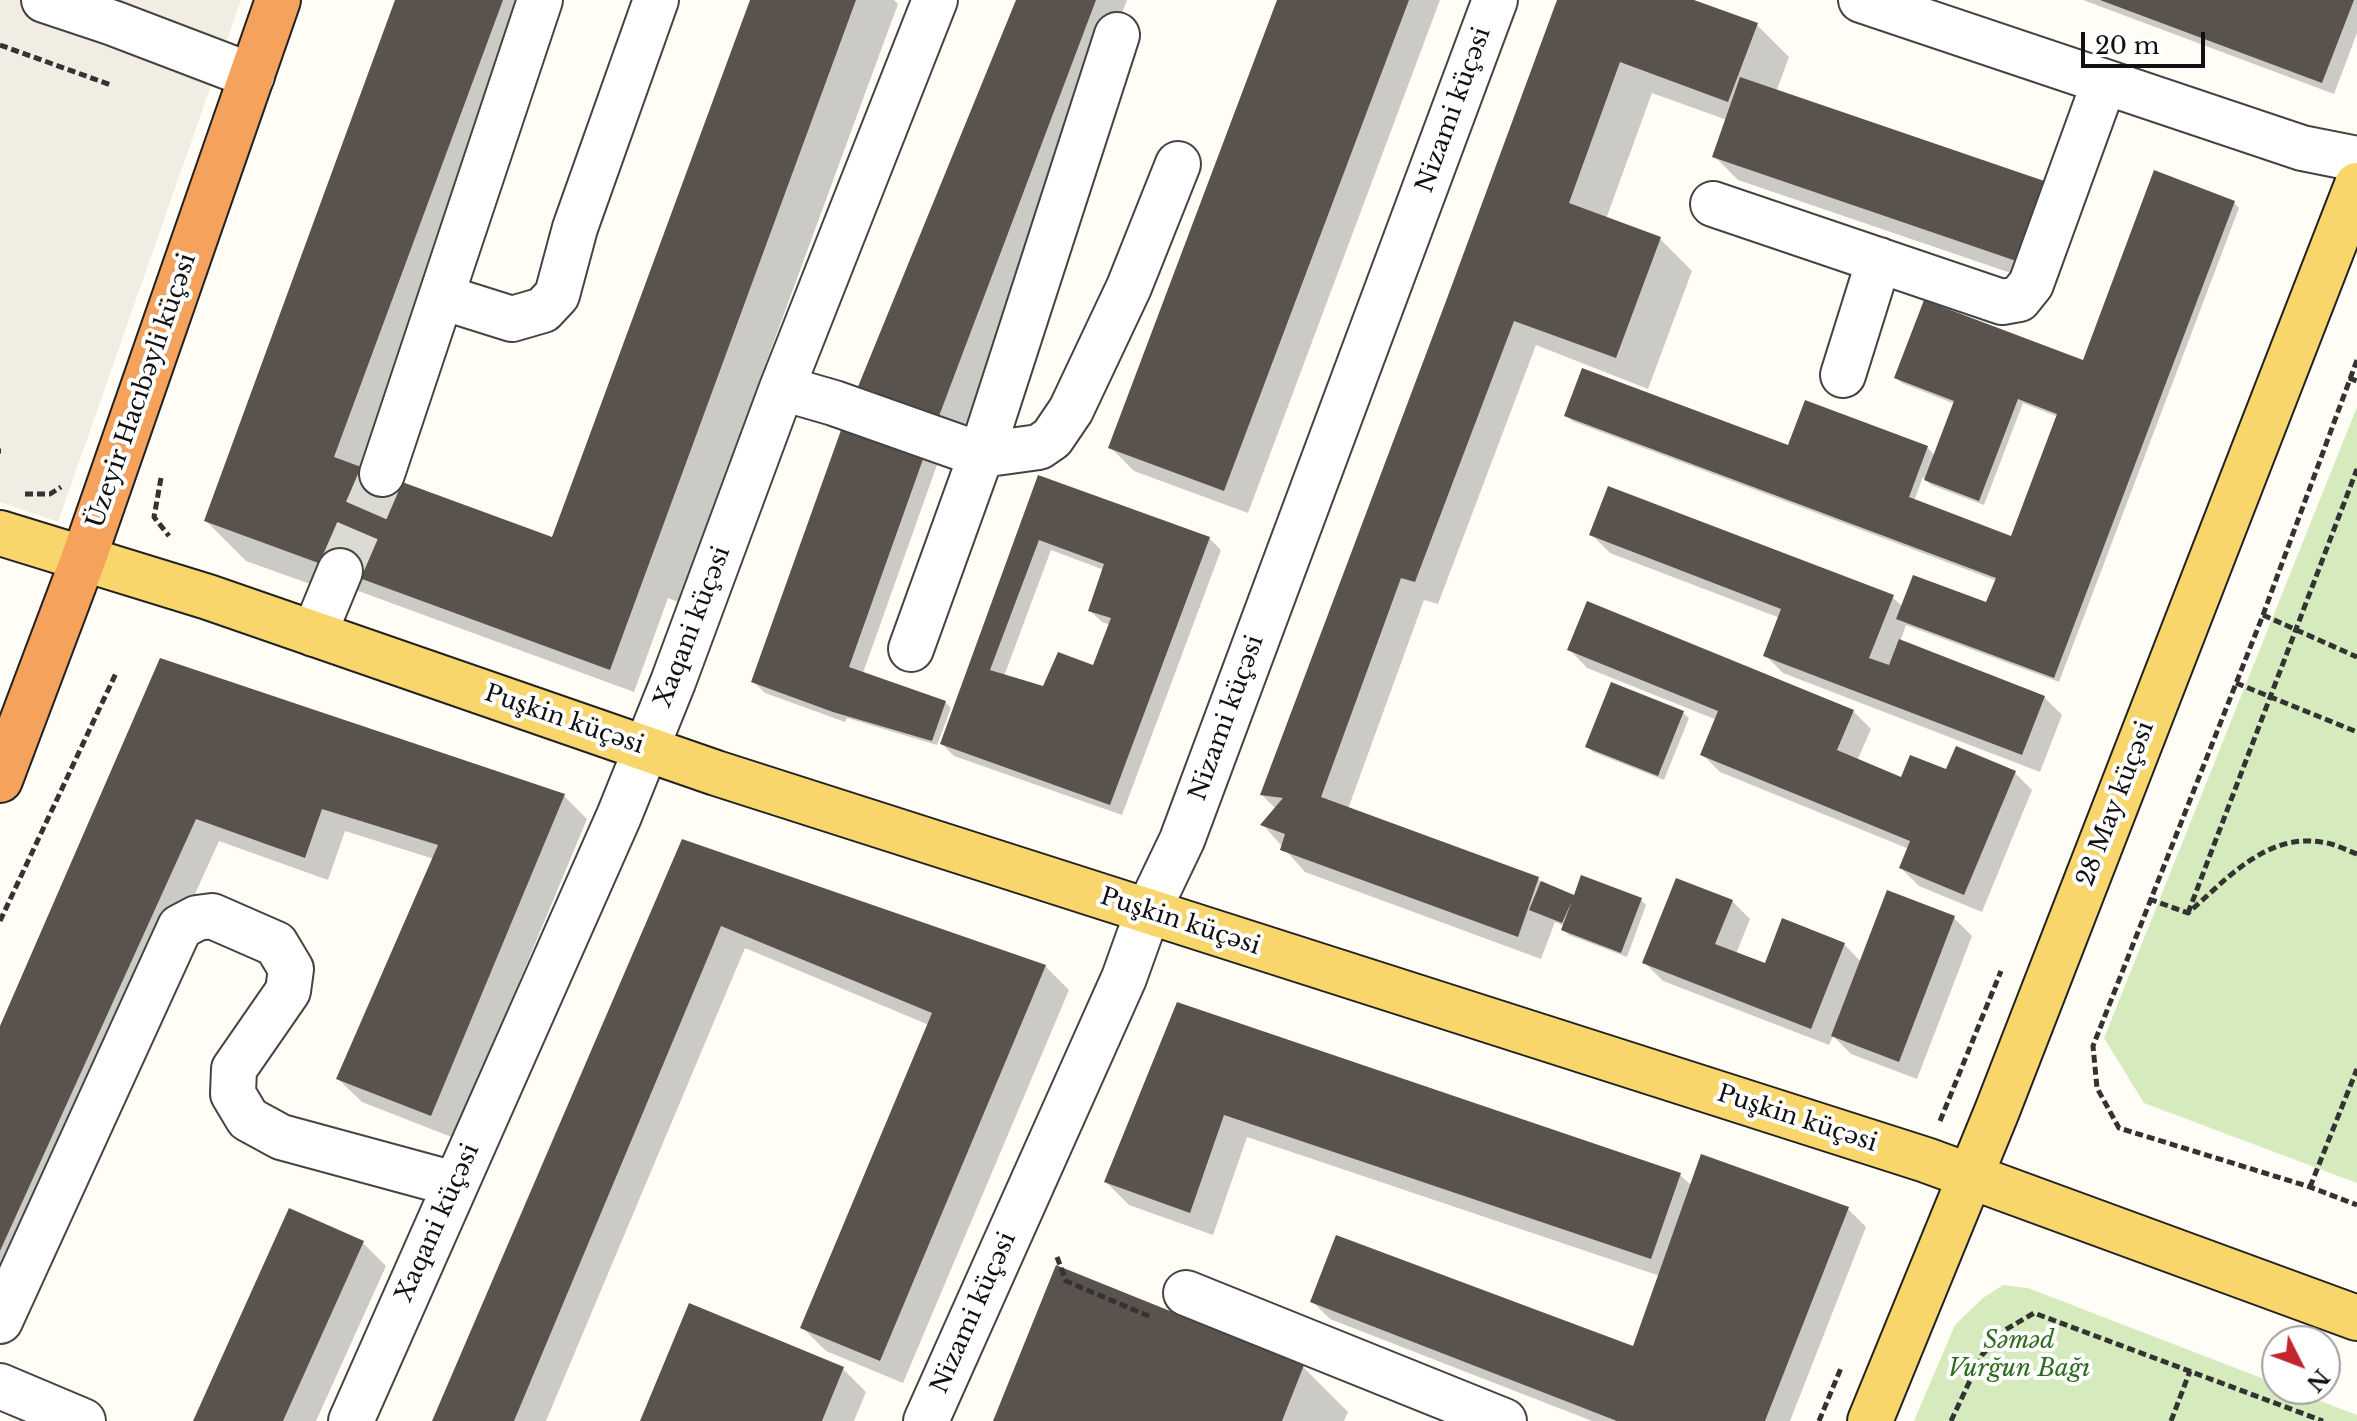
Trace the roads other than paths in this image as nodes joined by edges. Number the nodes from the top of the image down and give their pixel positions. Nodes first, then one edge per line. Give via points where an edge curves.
1 (44, 0) edge
2 (278, 0) edge
3 (540, 0) edge
4 (656, 0) edge
5 (935, 0) edge
6 (1495, 0) edge
7 (1861, 0) edge
8 (1117, 35) dead end
9 (252, 76) junction
10 (2104, 83) junction
11 (2357, 159) edge
12 (1178, 164) dead end
13 (2357, 185) edge
14 (1713, 204) dead end
15 (1879, 260) junction
16 (442, 297) junction
17 (1843, 375) dead end
18 (782, 388) junction
19 (981, 455) junction
20 (382, 474) tunnel mouth
21 (0, 533) edge
22 (83, 560) junction
23 (340, 571) tunnel mouth
24 (314, 634) junction
25 (911, 649) dead end
26 (646, 748) junction
27 (0, 780) edge
28 (1148, 911) junction
29 (1971, 1177) junction
30 (454, 1184) junction
31 (1186, 1293) road end
32 (2357, 1318) edge
33 (0, 1321) edge
34 (0, 1386) edge
35 (83, 1421) edge
36 (351, 1421) edge
37 (926, 1421) edge
38 (1504, 1421) edge
39 (1870, 1421) edge

1 - 9 street
2 - 9 highway, Üzeyir Hacıbəyli küçəsi
3 - 16 street
4 - 16 street via 575,228 557,295 543,310 512,319
5 - 18 street, Xaqani küçəsi
6 - 28 street, Nizami küçəsi via 1182,840
7 - 10 street
8 - 19 street
9 - 22 highway, Üzeyir Hacıbəyli küçəsi
10 - 11 street via 2302,148
10 - 15 street via 2031,284 2019,299 2002,302
12 - 19 street via 1129,287 1059,428 1039,447
13 - 29 main road, 28 May küçəsi
14 - 15 street
15 - 17 street
16 - 20 street
18 - 19 street
18 - 26 street, Xaqani küçəsi
19 - 25 street
21 - 22 main road, Puşkin küçəsi
22 - 24 main road, Puşkin küçəsi
22 - 27 highway, Üzeyir Hacıbəyli küçəsi
23 - 24 street
24 - 26 main road, Puşkin küçəsi
26 - 28 main road, Puşkin küçəsi
26 - 30 street, Xaqani küçəsi
28 - 29 main road, Puşkin küçəsi
28 - 37 street, Nizami küçəsi via 1124,978
29 - 32 main road, Puşkin küçəsi
29 - 39 main road, 28 May küçəsi
30 - 33 street via 281,1137 248,1119 233,1094 234,1069 288,991 291,969 276,944 212,916 197,918 180,927
30 - 36 street, Xaqani küçəsi
31 - 38 street
34 - 35 street

